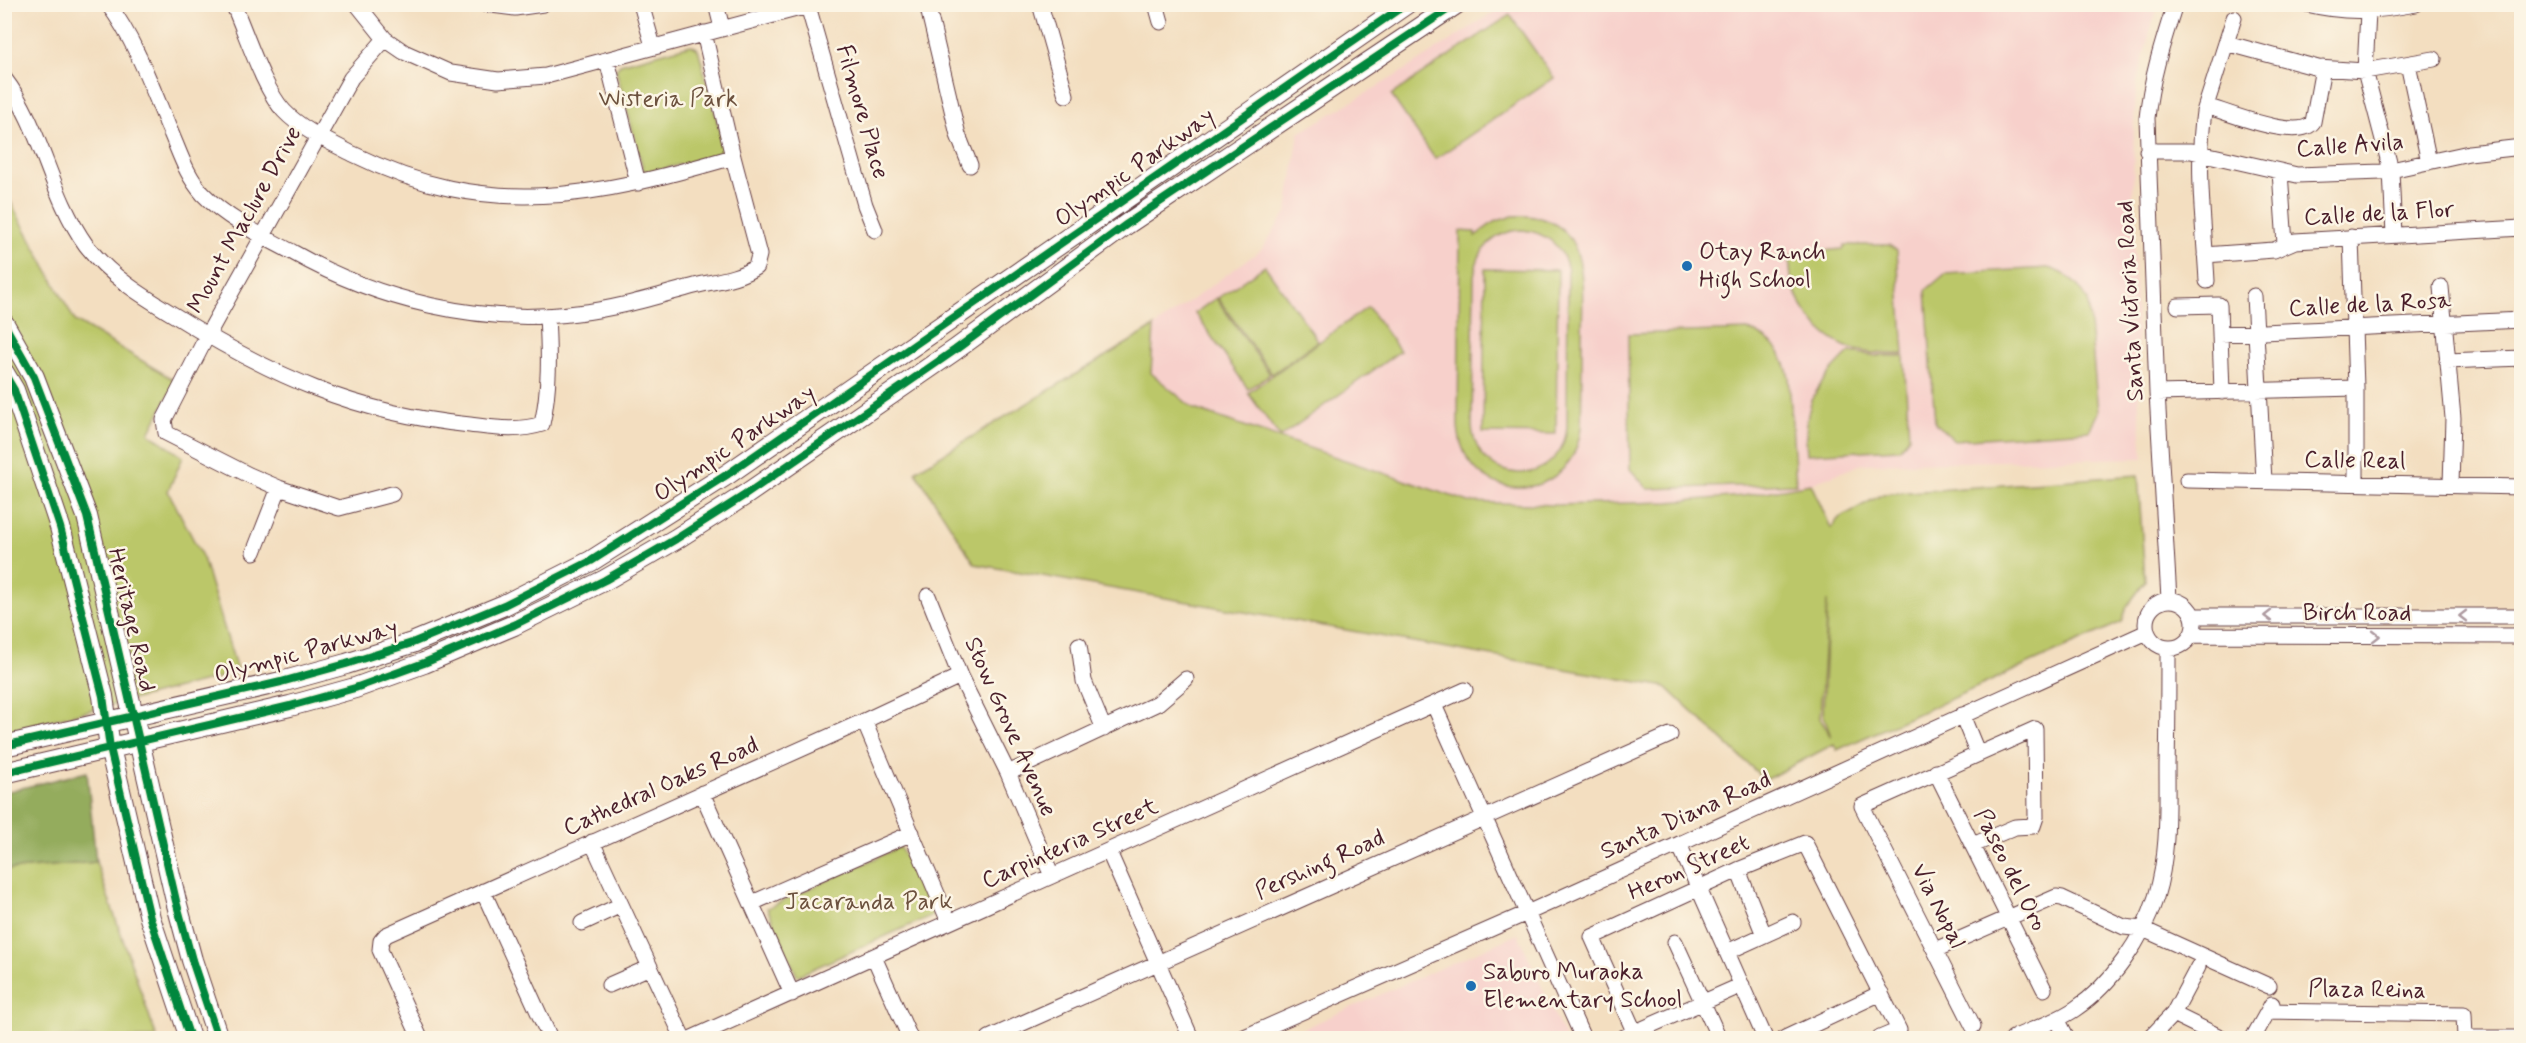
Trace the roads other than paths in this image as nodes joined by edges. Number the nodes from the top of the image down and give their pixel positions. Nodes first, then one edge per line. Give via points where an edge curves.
1 (108, 4) edge
2 (233, 4) edge
3 (357, 4) edge
4 (484, 4) edge
5 (543, 4) edge
6 (641, 4) edge
7 (716, 4) edge
8 (927, 4) edge
9 (1040, 4) edge
10 (1155, 4) edge
11 (1406, 4) edge
12 (1456, 4) edge
13 (2175, 4) edge
14 (2307, 4) edge
15 (2416, 4) edge
16 (811, 5) edge
17 (2368, 12) junction
18 (2234, 18) dead end
19 (1161, 22) dead end
20 (722, 28) junction
21 (704, 33) junction
22 (385, 39) junction
23 (2226, 44) junction
24 (653, 46) junction
25 (2434, 59) dead end
26 (607, 60) junction
27 (1323, 62) junction
28 (2408, 64) junction
29 (2323, 68) junction
30 (2365, 71) junction
31 (4, 78) edge
32 (1339, 83) junction
33 (1066, 95) dead end
34 (2206, 106) junction
35 (318, 135) junction
36 (2522, 147) edge
37 (2146, 151) junction
38 (2200, 152) junction
39 (733, 157) junction
40 (2429, 162) junction
41 (970, 165) dead end
42 (2391, 170) junction
43 (2280, 172) junction
44 (638, 183) junction
45 (2522, 228) edge
46 (875, 230) dead end
47 (2394, 235) junction
48 (263, 237) junction
49 (2351, 237) junction
50 (2285, 244) junction
51 (2205, 255) junction
52 (2207, 280) dead end
53 (2441, 287) dead end
54 (2254, 296) dead end
55 (2178, 306) dead end
56 (547, 316) junction
57 (2522, 320) edge
58 (4, 324) edge
59 (2443, 324) junction
60 (2354, 327) junction
61 (2256, 333) junction
62 (2220, 334) junction
63 (207, 336) junction
64 (2522, 358) edge
65 (2447, 361) junction
66 (4, 373) edge
67 (2356, 388) junction
68 (2259, 391) junction
69 (2222, 392) junction
70 (2157, 393) junction
71 (2187, 480) dead end
72 (2264, 481) junction
73 (2356, 483) junction
74 (2451, 485) junction
75 (2522, 487) edge
76 (279, 488) junction
77 (392, 494) dead end
78 (254, 552) dead end
79 (928, 596) dead end
80 (2169, 599) junction
81 (2193, 616) junction
82 (2352, 616) junction
83 (2522, 616) edge
84 (2146, 632) junction
85 (2192, 634) junction
86 (2352, 636) junction
87 (2522, 636) edge
88 (1078, 645) dead end
89 (2168, 648) junction
90 (960, 676) junction
91 (1186, 679) dead end
92 (1465, 690) dead end
93 (1434, 705) junction
94 (1962, 715) junction
95 (133, 716) junction
96 (107, 721) junction
97 (864, 721) junction
98 (1104, 729) junction
99 (1670, 735) dead end
100 (139, 741) junction
101 (4, 746) edge
102 (110, 748) junction
103 (1978, 754) junction
104 (1936, 772) junction
105 (4, 773) edge
106 (1008, 773) junction
107 (702, 793) junction
108 (1484, 818) junction
109 (912, 832) junction
110 (592, 843) junction
111 (1679, 844) junction
112 (1973, 845) junction
113 (1109, 852) junction
114 (1737, 870) junction
115 (1052, 876) junction
116 (1699, 887) junction
117 (483, 891) junction
118 (752, 903) junction
119 (621, 905) junction
120 (1527, 913) junction
121 (2010, 919) junction
122 (949, 922) junction
123 (1793, 922) dead end
124 (582, 923) dead end
125 (2143, 929) junction
126 (1764, 935) junction
127 (1675, 942) dead end
128 (1935, 950) junction
129 (1727, 952) junction
130 (874, 957) junction
131 (1158, 963) junction
132 (650, 967) junction
133 (2198, 967) dead end
134 (609, 985) dead end
135 (1742, 985) junction
136 (2044, 988) dead end
137 (1881, 993) junction
138 (792, 994) junction
139 (2270, 999) junction
140 (1703, 1002) junction
141 (2173, 1014) junction
142 (2057, 1019) junction
143 (1973, 1026) dead end
144 (1631, 1037) edge
145 (190, 1038) edge
146 (218, 1038) edge
147 (420, 1038) edge
148 (550, 1038) edge
149 (683, 1038) edge
150 (692, 1038) edge
151 (910, 1038) edge
152 (989, 1038) edge
153 (1191, 1038) edge
154 (1242, 1038) edge
155 (1583, 1038) edge
156 (1719, 1038) edge
157 (1765, 1038) edge
158 (1785, 1038) edge
159 (1880, 1038) edge
160 (2013, 1038) edge
161 (2067, 1038) edge
162 (2150, 1038) edge
163 (2222, 1038) edge
164 (2253, 1038) edge
165 (2464, 1038) edge
166 (2522, 1038) edge

1 - 48 street via 132,43 191,178 205,195
2 - 35 street via 272,95 294,120
3 - 22 street
4 - 5 street via 515,8
6 - 24 street
7 - 20 street
8 - 41 street via 958,135
9 - 33 street
10 - 19 street
11 - 27 main road, Olympic Parkway
12 - 32 main road, Olympic Parkway
13 - 37 street, Santa Victoria Road via 2149,93
14 - 17 street
15 - 17 street
16 - 20 street
16 - 46 street, Filmore Place
17 - 30 street
18 - 23 street
20 - 21 street
21 - 24 street
21 - 39 street
22 - 26 street via 437,68 478,78 546,76
22 - 35 street, Mount Maclure Drive via 351,78
23 - 29 street
23 - 34 street
24 - 26 street
25 - 28 street
26 - 44 street
27 - 32 main road
27 - 95 main road, Olympic Parkway via 728,474 591,561 504,605 412,643 281,682
28 - 30 street
28 - 40 street
29 - 30 street
29 - 34 street via 2313,122 2301,130 2266,125
30 - 42 street
31 - 63 street via 27,115 65,211 91,250 128,286
32 - 100 main road, Olympic Parkway via 1126,224 955,350 745,495 605,580 514,626 355,688
34 - 38 street
35 - 44 street via 399,174 471,193 544,197
35 - 48 street, Mount Maclure Drive
36 - 40 street, Calle Avila
37 - 38 street, Calle Avila
37 - 70 street, Santa Victoria Road
38 - 43 street, Calle Avila
38 - 51 street
39 - 44 street
39 - 56 street via 759,255 756,267 735,277 622,305
40 - 42 street, Calle Avila
42 - 43 street, Calle Avila via 2296,175
42 - 47 street
43 - 50 street
45 - 47 street, Calle de la Flor
47 - 49 street, Calle de la Flor
48 - 56 street via 345,278 401,297 471,312
48 - 63 street, Mount Maclure Drive
49 - 50 street, Calle de la Flor
49 - 60 street
50 - 51 street, Calle de la Flor via 2274,250
51 - 52 street
53 - 59 street
54 - 61 street
55 - 62 street via 2219,305
56 - 63 street via 548,398 542,424 522,430 422,420 369,408 274,373
57 - 59 street, Calle de la Rosa
58 - 95 main road, Heritage Road via 34,377 87,516
59 - 60 street, Calle de la Rosa
59 - 65 street
60 - 61 street, Calle de la Rosa
60 - 67 street
61 - 62 street, Calle de la Rosa
61 - 68 street
62 - 69 street
63 - 76 street, Mount Maclure Drive via 167,409 166,433
64 - 65 street
65 - 74 street via 2453,418
66 - 96 main road, Heritage Road via 14,390 60,527
67 - 68 street
67 - 73 street
68 - 69 street
68 - 72 street
69 - 70 street
70 - 80 street, Santa Victoria Road
71 - 72 street, Calle Real
72 - 73 street, Calle Real
73 - 74 street, Calle Real
74 - 75 street, Calle Real
76 - 77 street via 339,508
76 - 78 street
79 - 90 street, Stow Grove Avenue
80 - 81 street via 2183,603
80 - 84 street via 2149,610
82 -> 81 street, Birch Road
81 - 85 street
83 -> 82 street, Birch Road
82 - 86 street
84 - 89 street via 2155,643
84 - 94 street, Santa Diana Road
85 - 86 street, Birch Road
85 - 89 street via 2181,645
86 -> 87 street, Birch Road
88 - 98 street via 1084,681
89 - 125 street via 2165,849 2156,897
90 - 97 street, Cathedral Oaks Road
90 - 106 street, Stow Grove Avenue
91 - 98 street via 1158,703
92 - 93 street, Carpinteria Street
93 - 108 street
93 - 113 street, Carpinteria Street
94 - 103 street
94 - 111 street, Santa Diana Road
95 - 96 main road, Olympic Parkway
95 - 100 main road, Heritage Road
96 - 101 main road, Olympic Parkway
96 - 102 main road, Heritage Road
97 - 107 street, Cathedral Oaks Road
97 - 109 street
98 - 106 street
99 - 108 street, Pershing Road
100 - 102 main road, Olympic Parkway
100 - 146 main road, Heritage Road via 183,929
102 - 105 main road, Olympic Parkway
102 - 145 main road, Heritage Road via 150,918
103 - 104 street
103 - 112 street via 2035,729 2033,826 2009,829
104 - 112 street, Paseo del Oro
104 - 128 street, Via Nopal via 1862,806
106 - 115 street, Stow Grove Avenue
107 - 110 street, Cathedral Oaks Road
107 - 118 street
108 - 120 street
108 - 131 street, Pershing Road
109 - 118 street
109 - 122 street
110 - 117 street, Cathedral Oaks Road
110 - 119 street
111 - 116 street
111 - 120 street, Santa Diana Road
112 - 121 street, Paseo del Oro
113 - 115 street, Carpinteria Street
113 - 131 street
114 - 116 street, Heron Street
114 - 126 street
114 - 137 street, Heron Street via 1805,843
115 - 122 street, Carpinteria Street
116 - 129 street
116 - 144 street, Heron Street via 1592,937
117 - 147 street, Cathedral Oaks Road via 386,935 381,941 380,950
117 - 148 street
118 - 138 street
119 - 124 street
119 - 132 street
120 - 154 street, Santa Diana Road
120 - 155 street
121 - 125 street via 2056,897 2124,927
121 - 128 street
121 - 136 street, Paseo del Oro
122 - 130 street, Carpinteria Street
123 - 126 street
125 - 139 street
125 - 142 street via 2101,987
126 - 129 street
127 - 140 street
128 - 143 street, Via Nopal
129 - 135 street
130 - 138 street, Carpinteria Street
130 - 151 street
131 - 152 street, Pershing Road
131 - 153 street
132 - 134 street
132 - 149 street
133 - 141 street
135 - 140 street
135 - 157 street
137 - 158 street
137 - 159 street via 1899,1029
138 - 150 street, Carpinteria Street
139 - 164 street
139 - 165 street, Plaza Reina via 2464,1014
140 - 144 street
140 - 156 street
141 - 162 street
141 - 163 street
142 - 160 street
142 - 161 street
165 - 166 street

